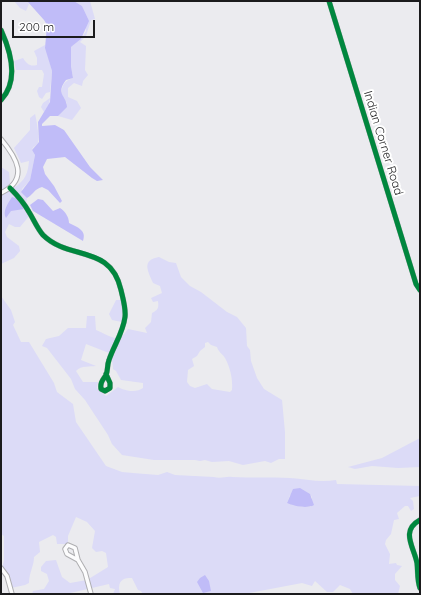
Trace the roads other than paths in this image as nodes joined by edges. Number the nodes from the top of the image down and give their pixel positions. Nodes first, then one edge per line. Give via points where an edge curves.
1 (329, 1) edge
2 (1, 30) edge
3 (1, 100) edge
4 (1, 139) edge
5 (10, 188) junction
6 (1, 193) edge
7 (420, 290) edge
8 (106, 374) dead end
9 (420, 520) edge
10 (78, 560) junction
11 (1, 568) edge
12 (420, 588) edge
13 (12, 594) edge
14 (91, 594) edge

1 - 7 street, Indian Corner Road
2 - 3 street via 9,53 12,74 7,92
4 - 5 street via 12,151 17,162 17,177
5 - 6 street
5 - 8 street via 22,201 44,236 102,261 114,270 126,312 124,327 112,352
9 - 12 street via 412,527 409,539 416,560
10 - 10 street via 67,554 66,546 71,545 75,548
10 - 14 street via 85,572
11 - 13 street via 7,576

